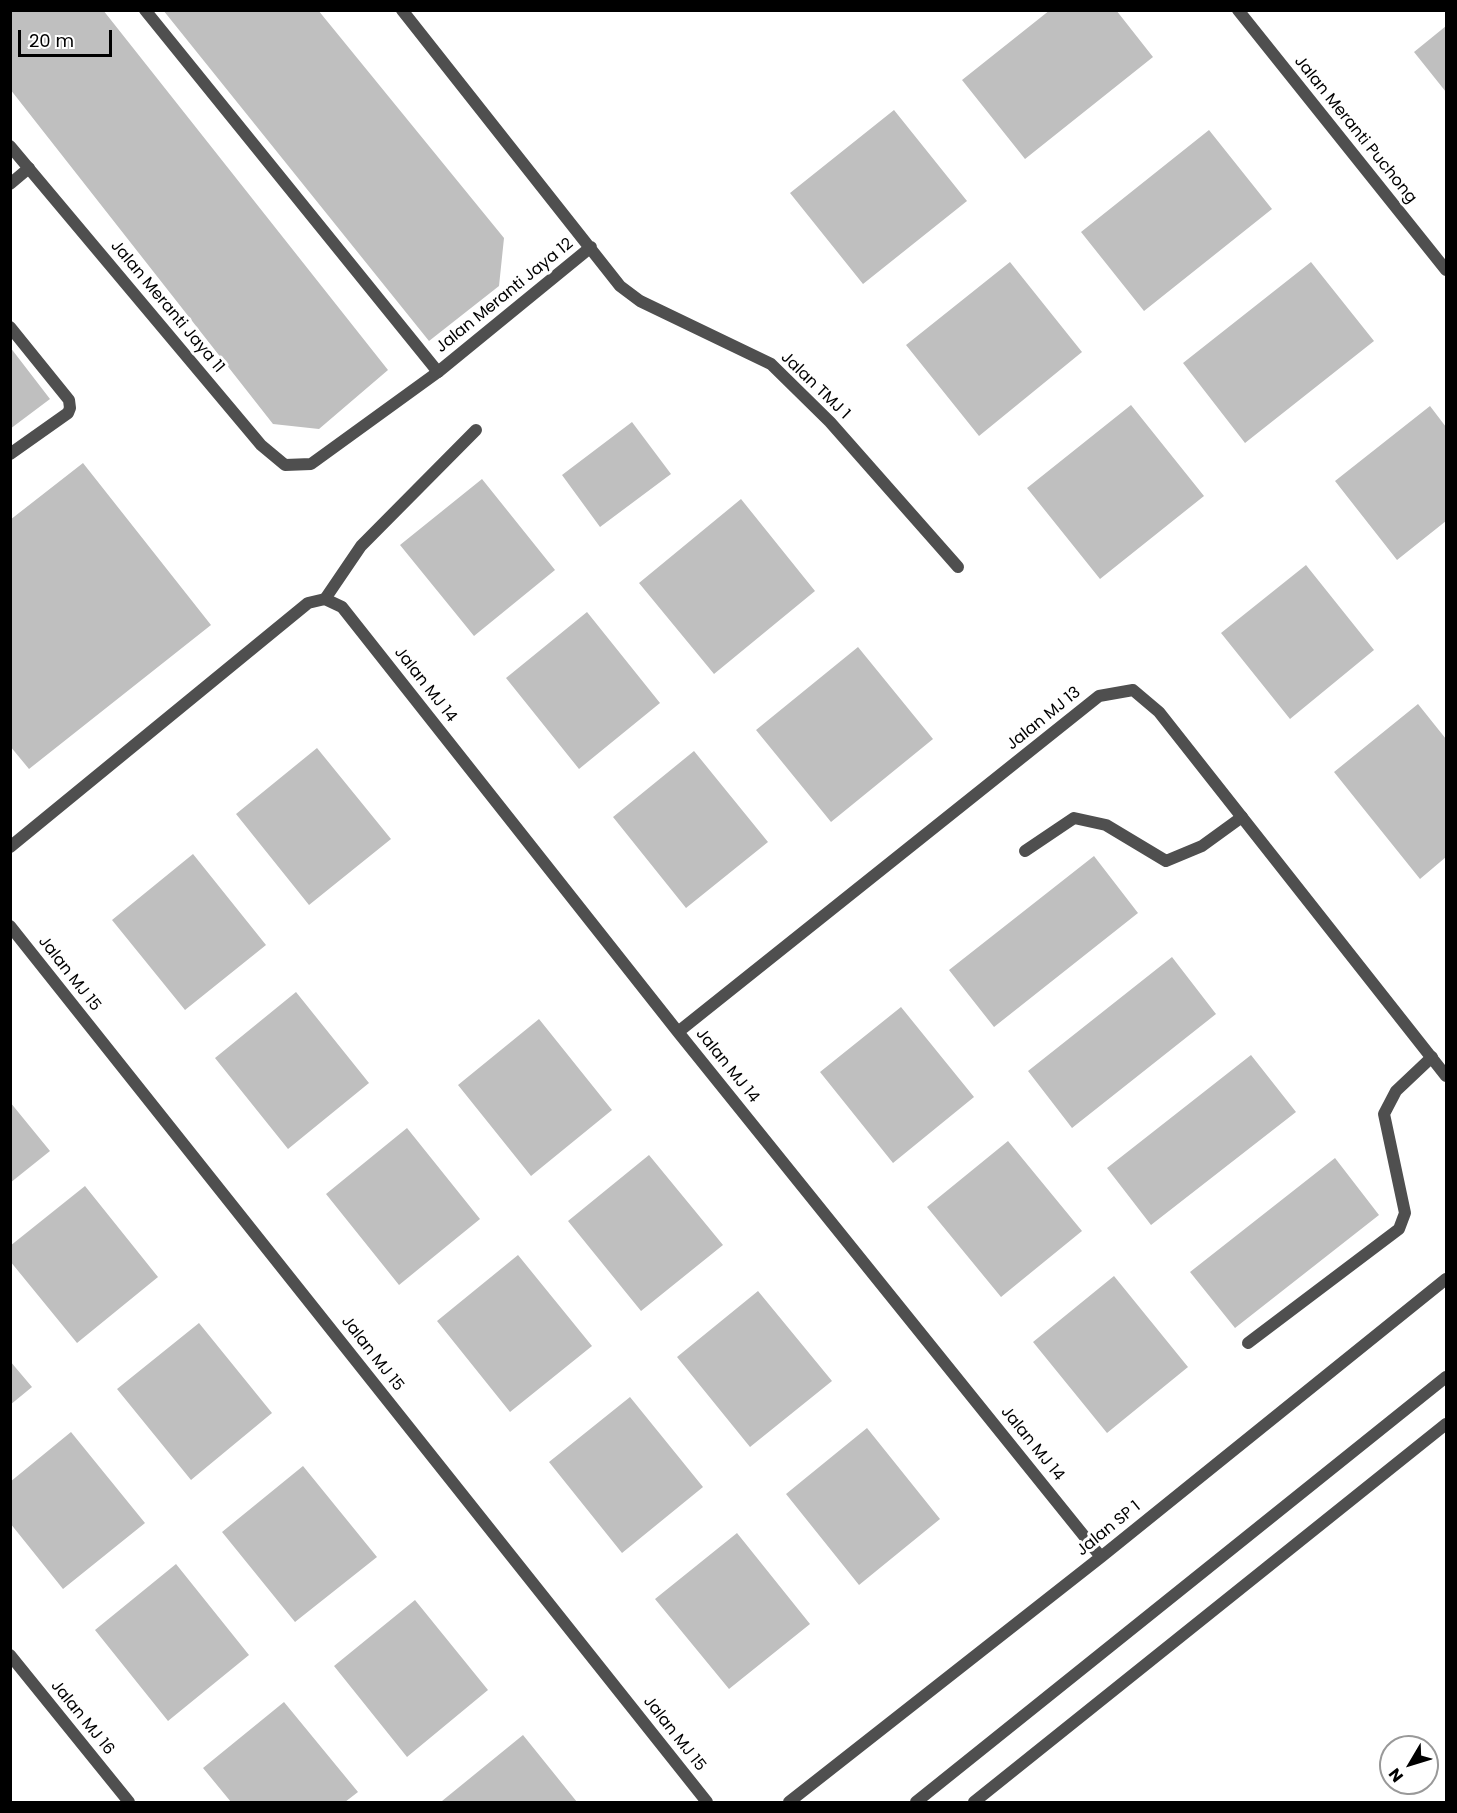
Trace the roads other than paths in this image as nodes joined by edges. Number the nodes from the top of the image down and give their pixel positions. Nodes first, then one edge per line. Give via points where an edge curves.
1 (145, 10) edge
2 (402, 10) edge
3 (1238, 10) edge
4 (10, 146) edge
5 (29, 168) junction
6 (10, 184) edge
7 (591, 247) junction
8 (1446, 270) edge
9 (10, 327) edge
10 (438, 372) junction
11 (476, 430) dead end
12 (10, 454) edge
13 (311, 465) joint
14 (958, 567) dead end
15 (325, 599) junction
16 (1242, 817) junction
17 (10, 847) edge
18 (1025, 851) dead end
19 (10, 926) edge
20 (678, 1032) junction
21 (1432, 1057) junction
22 (1446, 1076) edge
23 (1446, 1279) edge
24 (1248, 1343) dead end
25 (1446, 1377) edge
26 (1446, 1424) edge
27 (1101, 1557) junction
28 (10, 1655) edge
29 (129, 1803) edge
30 (707, 1803) edge
31 (789, 1803) edge
32 (916, 1803) edge
33 (974, 1803) edge

1 - 10 street
2 - 7 street, Jalan Meranti Jaya 12
3 - 8 street, Jalan Meranti Puchong
4 - 5 street, Jalan Meranti Jaya 11
5 - 6 street
5 - 13 street, Jalan Meranti Jaya 11 via 261,445 285,465
7 - 10 street, Jalan Meranti Jaya 12
7 - 14 street, Jalan TMJ 1 via 620,286 640,301 771,364 830,422
9 - 12 street via 69,400 70,408
10 - 13 street, Jalan Meranti Jaya 12
11 - 15 street via 361,546
15 - 17 street via 308,603
15 - 20 street, Jalan MJ 14 via 342,608
16 - 18 street via 1202,846 1166,861 1106,825 1074,818
16 - 20 street, Jalan MJ 13 via 1160,712 1133,690 1099,696
16 - 21 street, Jalan MJ 13
19 - 30 street, Jalan MJ 15
20 - 27 street, Jalan MJ 14
21 - 22 street, Jalan MJ 13
21 - 24 street via 1396,1091 1384,1114 1405,1213 1399,1229
23 - 27 street, Jalan SP 1
25 - 32 street
26 - 33 street
27 - 31 street, Jalan SP 1
28 - 29 street, Jalan MJ 16

